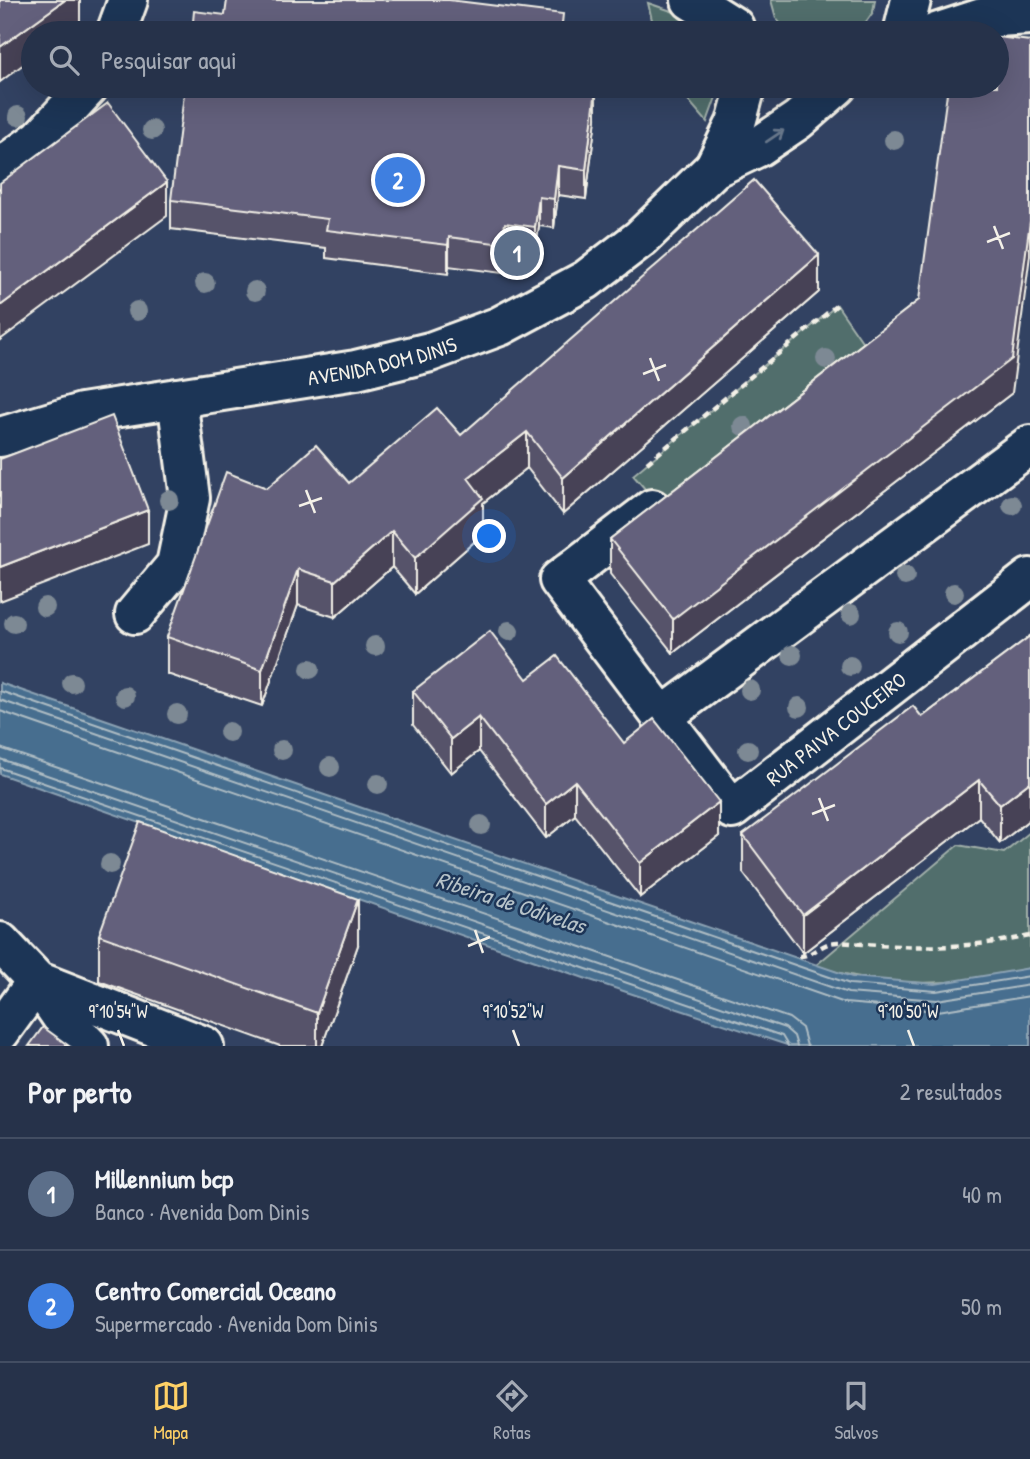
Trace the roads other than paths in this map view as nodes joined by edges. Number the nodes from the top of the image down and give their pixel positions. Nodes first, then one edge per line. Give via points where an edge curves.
1 (128, 0) edge
2 (691, 0) edge
3 (911, 0) edge
4 (992, 0) edge
5 (1030, 15) edge
6 (734, 20) edge
7 (120, 21) edge
8 (906, 21) edge
9 (973, 21) edge
10 (78, 98) edge
11 (743, 98) edge
12 (824, 98) edge
13 (0, 168) edge
14 (714, 168) junction
15 (177, 398) junction
16 (0, 437) edge
17 (1030, 445) edge
18 (658, 504) edge
19 (1030, 578) edge
20 (135, 614) dead end
21 (662, 717) junction
22 (0, 942) edge
23 (37, 981) junction
24 (0, 1032) edge
25 (89, 1046) edge
26 (204, 1046) edge

1 - 7 street
2 - 6 street
3 - 8 street
4 - 5 street
5 - 9 street
10 - 13 street via 40,139
11 - 14 street, AVENIDA DOM DINIS
14 -> 12 street, AVENIDA DOM DINIS via 758,147
14 - 15 street, AVENIDA DOM DINIS via 641,238 586,279 500,326 430,352 356,370
15 - 16 street, AVENIDA DOM DINIS via 82,413
15 - 20 street via 190,498 176,565
17 - 21 street
18 - 21 street, RUA PAIVA COUCEIRO via 559,580
19 - 21 street, RUA PAIVA COUCEIRO via 732,809
22 - 23 street
23 - 24 street
23 - 25 street
23 - 26 street

